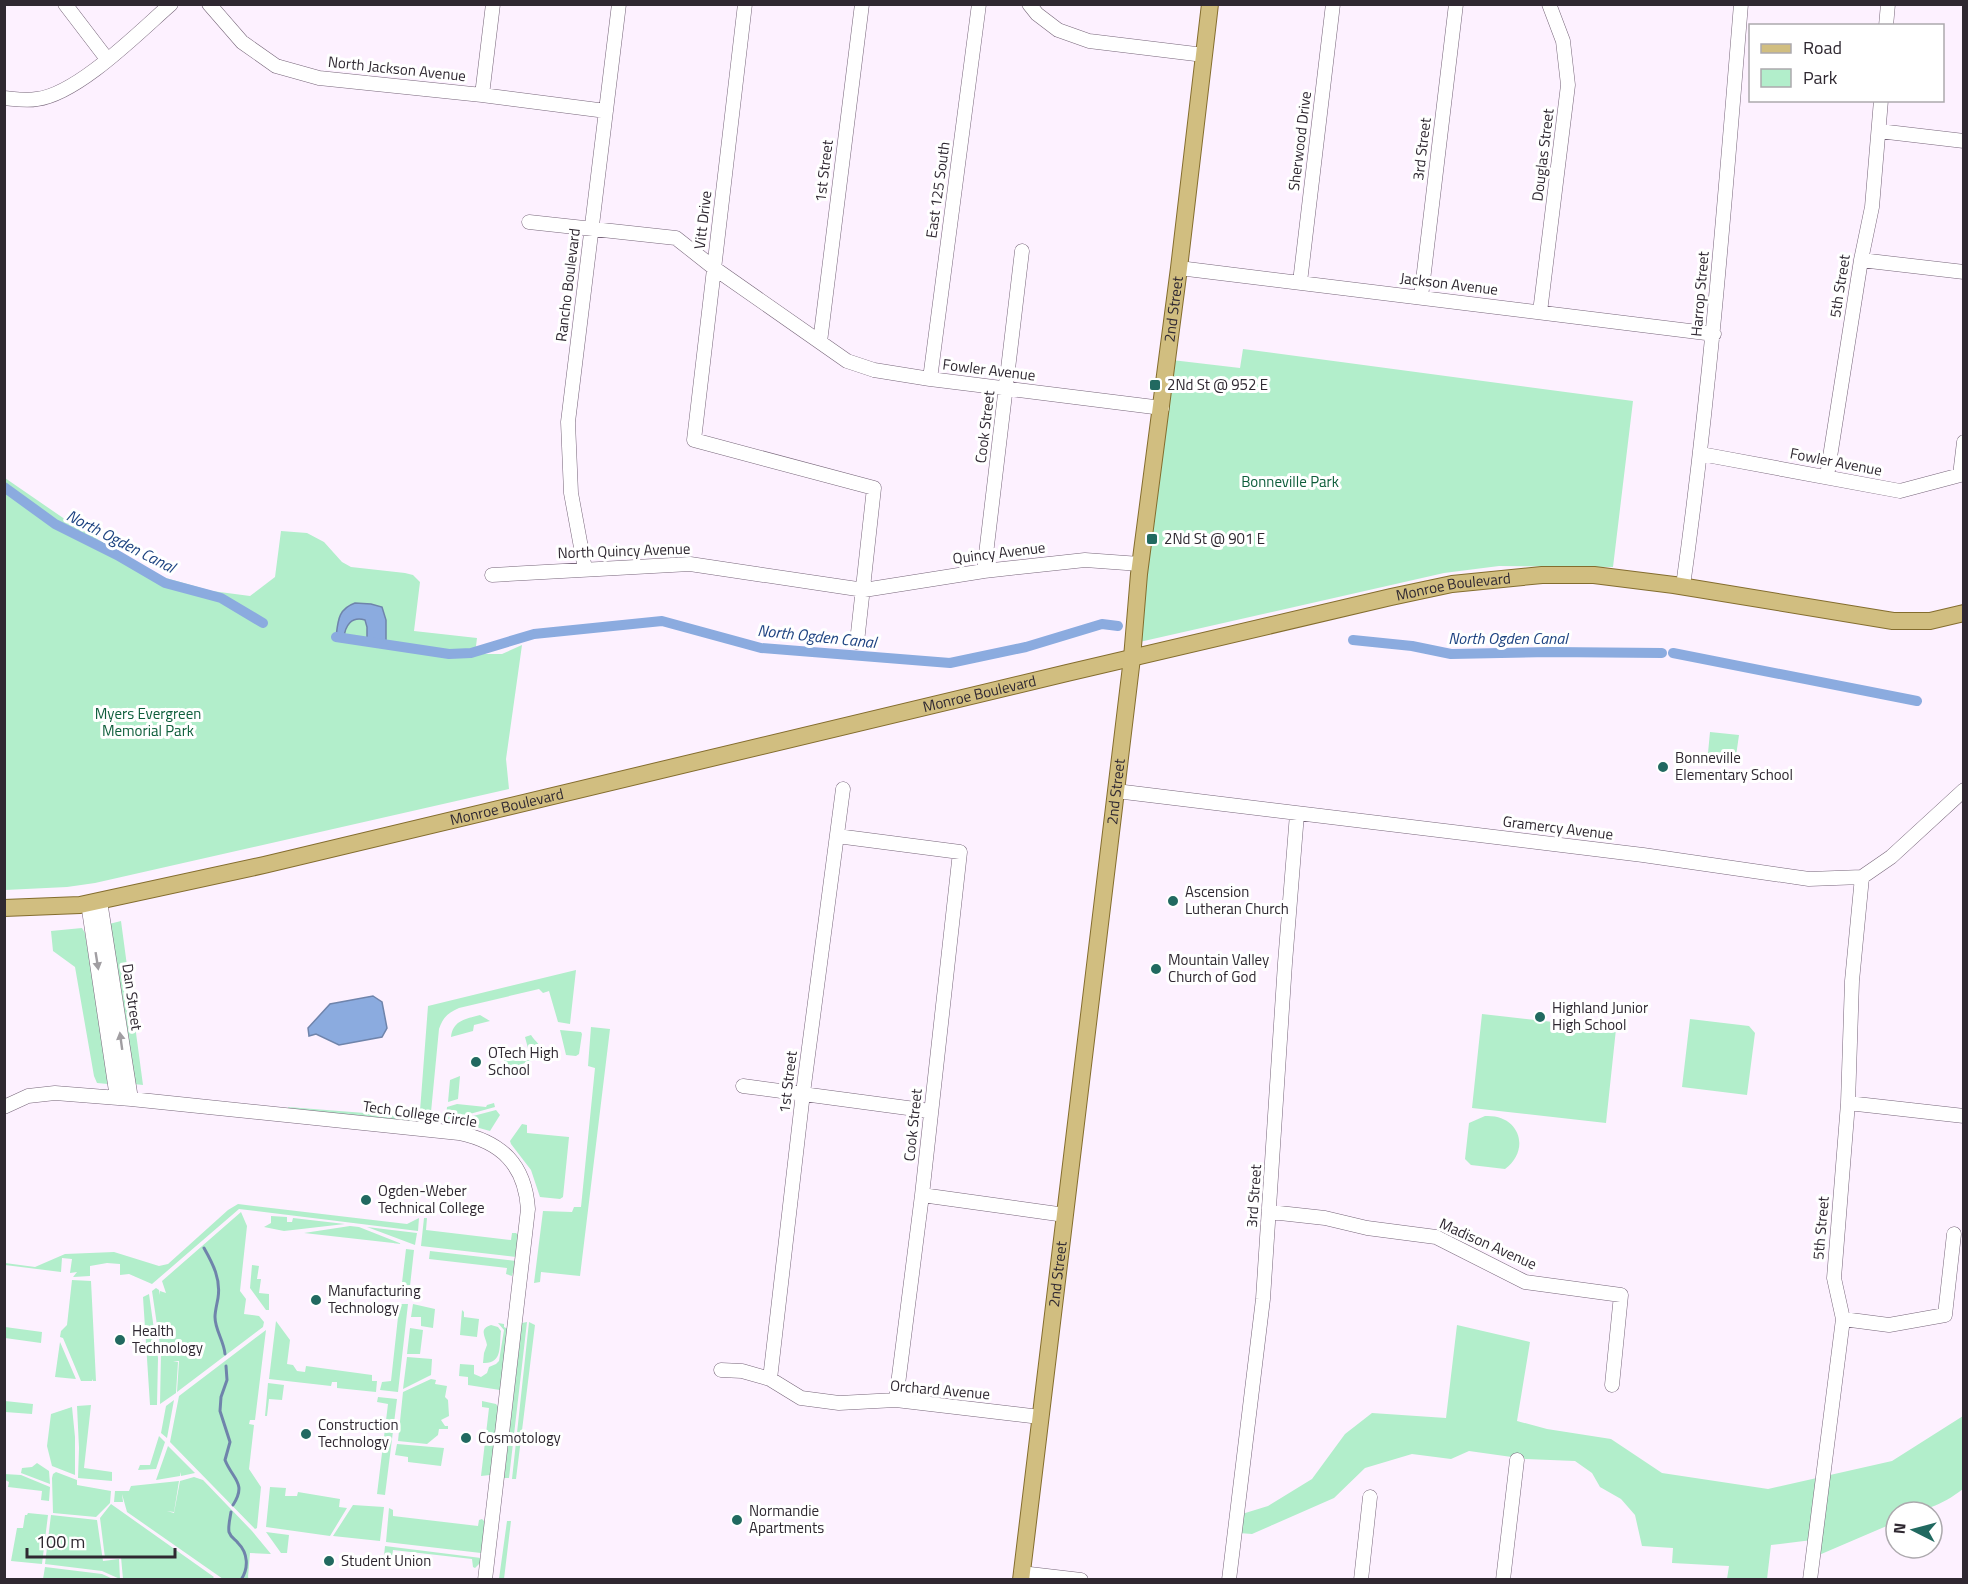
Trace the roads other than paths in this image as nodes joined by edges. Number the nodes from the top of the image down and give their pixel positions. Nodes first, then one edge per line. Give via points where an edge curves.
1 (65, 4) edge
2 (171, 4) edge
3 (209, 4) edge
4 (493, 4) edge
5 (619, 4) edge
6 (745, 4) edge
7 (861, 4) edge
8 (979, 4) edge
9 (1029, 4) edge
10 (1210, 4) edge
11 (1333, 4) edge
12 (1456, 4) edge
13 (1549, 4) edge
14 (1741, 4) edge
15 (1888, 4) edge
16 (1886, 24) edge
17 (1203, 55) junction
18 (106, 59) junction
19 (482, 95) junction
20 (10, 99) edge
21 (1881, 102) edge
22 (606, 111) junction
23 (1879, 131) junction
24 (1964, 141) edge
25 (529, 222) dead end
26 (592, 227) junction
27 (1022, 251) dead end
28 (1860, 260) junction
29 (714, 268) junction
30 (1179, 268) junction
31 (1964, 272) edge
32 (1300, 282) junction
33 (1420, 297) junction
34 (1540, 312) junction
35 (1714, 334) junction
36 (820, 342) junction
37 (930, 379) junction
38 (1006, 388) junction
39 (1162, 408) junction
40 (1964, 442) edge
41 (1701, 454) junction
42 (1962, 474) edge
43 (1827, 476) junction
44 (1140, 564) junction
45 (585, 568) junction
46 (984, 571) junction
47 (492, 575) dead end
48 (1683, 586) junction
49 (864, 590) junction
50 (1964, 614) edge
51 (857, 642) dead end
52 (1132, 658) junction
53 (843, 789) dead end
54 (1964, 790) edge
55 (1116, 791) junction
56 (1298, 814) junction
57 (837, 836) junction
58 (1862, 877) junction
59 (94, 902) junction
60 (4, 908) edge
61 (743, 1086) dead end
62 (803, 1093) junction
63 (117, 1098) junction
64 (132, 1099) junction
65 (1848, 1103) junction
66 (4, 1107) edge
67 (930, 1110) junction
68 (1964, 1116) edge
69 (922, 1195) junction
70 (1270, 1212) junction
71 (1065, 1215) junction
72 (1954, 1234) dead end
73 (1843, 1319) junction
74 (721, 1370) dead end
75 (770, 1379) junction
76 (1612, 1385) dead end
77 (896, 1400) junction
78 (1040, 1417) junction
79 (1517, 1460) dead end
80 (1370, 1497) dead end
81 (1021, 1576) edge
82 (485, 1580) edge
83 (1081, 1580) edge
84 (1228, 1580) edge
85 (1361, 1580) edge
86 (1503, 1580) edge
87 (1810, 1580) edge

1 - 18 street
2 - 18 street
3 - 19 street, North Jackson Avenue via 242,42 276,66 319,78
4 - 19 street
5 - 22 street, Rancho Boulevard
6 - 29 street, Vitt Drive
7 - 36 street, 1st Street
8 - 37 street, East 125 South
9 - 17 street via 1058,30 1089,41
10 - 17 main road, 2nd Street
11 - 32 street, Sherwood Drive
12 - 33 street, 3rd Street
13 - 34 street, Douglas Street via 1563,42 1568,85
14 - 35 street, Harrop Street
15 - 16 street
17 - 30 main road, 2nd Street
18 - 20 street via 83,79 54,95 36,100
19 - 22 street, North Jackson Avenue
21 - 23 street, 5th Street
22 - 26 street, Rancho Boulevard
23 - 24 street
23 - 28 street, 5th Street via 1872,207
25 - 26 street, Fowler Avenue
26 - 29 street, Fowler Avenue via 676,238
26 - 45 street, Rancho Boulevard via 568,422 571,493
27 - 38 street, Cook Street
28 - 31 street
28 - 43 street, 5th Street
29 - 36 street, Fowler Avenue
29 - 49 street, Vitt Drive via 694,440 874,488
30 - 32 street, Jackson Avenue
30 - 39 main road, 2nd Street
32 - 33 street, Jackson Avenue
33 - 34 street, Jackson Avenue
34 - 35 street, Jackson Avenue
35 - 41 street, Harrop Street
36 - 37 street, Fowler Avenue via 847,361 874,370
37 - 38 street, Fowler Avenue
38 - 39 street, Fowler Avenue
38 - 46 street, Cook Street
39 - 44 main road, 2nd Street
40 - 42 street
41 - 43 street, Fowler Avenue
41 - 48 street, Harrop Street
42 - 43 street, Fowler Avenue via 1900,490
44 - 46 street, Quincy Avenue via 1085,560
44 - 52 main road, 2nd Street
45 - 47 street, North Quincy Avenue
45 - 49 street, North Quincy Avenue via 690,564
46 - 49 street, Quincy Avenue
48 - 50 main road, Monroe Boulevard via 1893,621 1930,621
48 - 52 main road, Monroe Boulevard via 1584,574 1491,579 1420,590
49 - 51 street
52 - 55 main road, 2nd Street
52 - 59 main road, Monroe Boulevard
53 - 57 street, 1st Street
54 - 58 street via 1892,857
55 - 56 street, Gramercy Avenue
55 - 71 main road, 2nd Street
56 - 58 street, Gramercy Avenue via 1809,879
56 - 70 street, 3rd Street
57 - 62 street, 1st Street
57 - 67 street, Cook Street via 960,852
58 - 65 street, 5th Street via 1852,981
59 - 60 main road, Monroe Boulevard
59 -> 63 street, Dan Street
64 -> 59 street, Dan Street
61 - 62 street
62 - 67 street
62 - 75 street, 1st Street
63 - 64 street, Tech College Circle
63 - 66 street, Tech College Circle via 40,1094
64 - 82 street, Tech College Circle via 459,1133 494,1144 519,1171 528,1209
65 - 68 street
65 - 73 street, 5th Street via 1834,1278
67 - 69 street, Cook Street
69 - 71 street
69 - 77 street, Cook Street
70 - 76 street, Madison Avenue via 1436,1237 1525,1282 1621,1295
70 - 84 street, 3rd Street
71 - 78 main road, 2nd Street
72 - 73 street via 1945,1315 1889,1325
73 - 87 street, 5th Street
74 - 75 street, Orchard Avenue
75 - 77 street, Orchard Avenue via 801,1398 839,1403
77 - 78 street, Orchard Avenue
78 - 81 main road, 2nd Street
79 - 86 street
80 - 85 street
81 - 83 street

